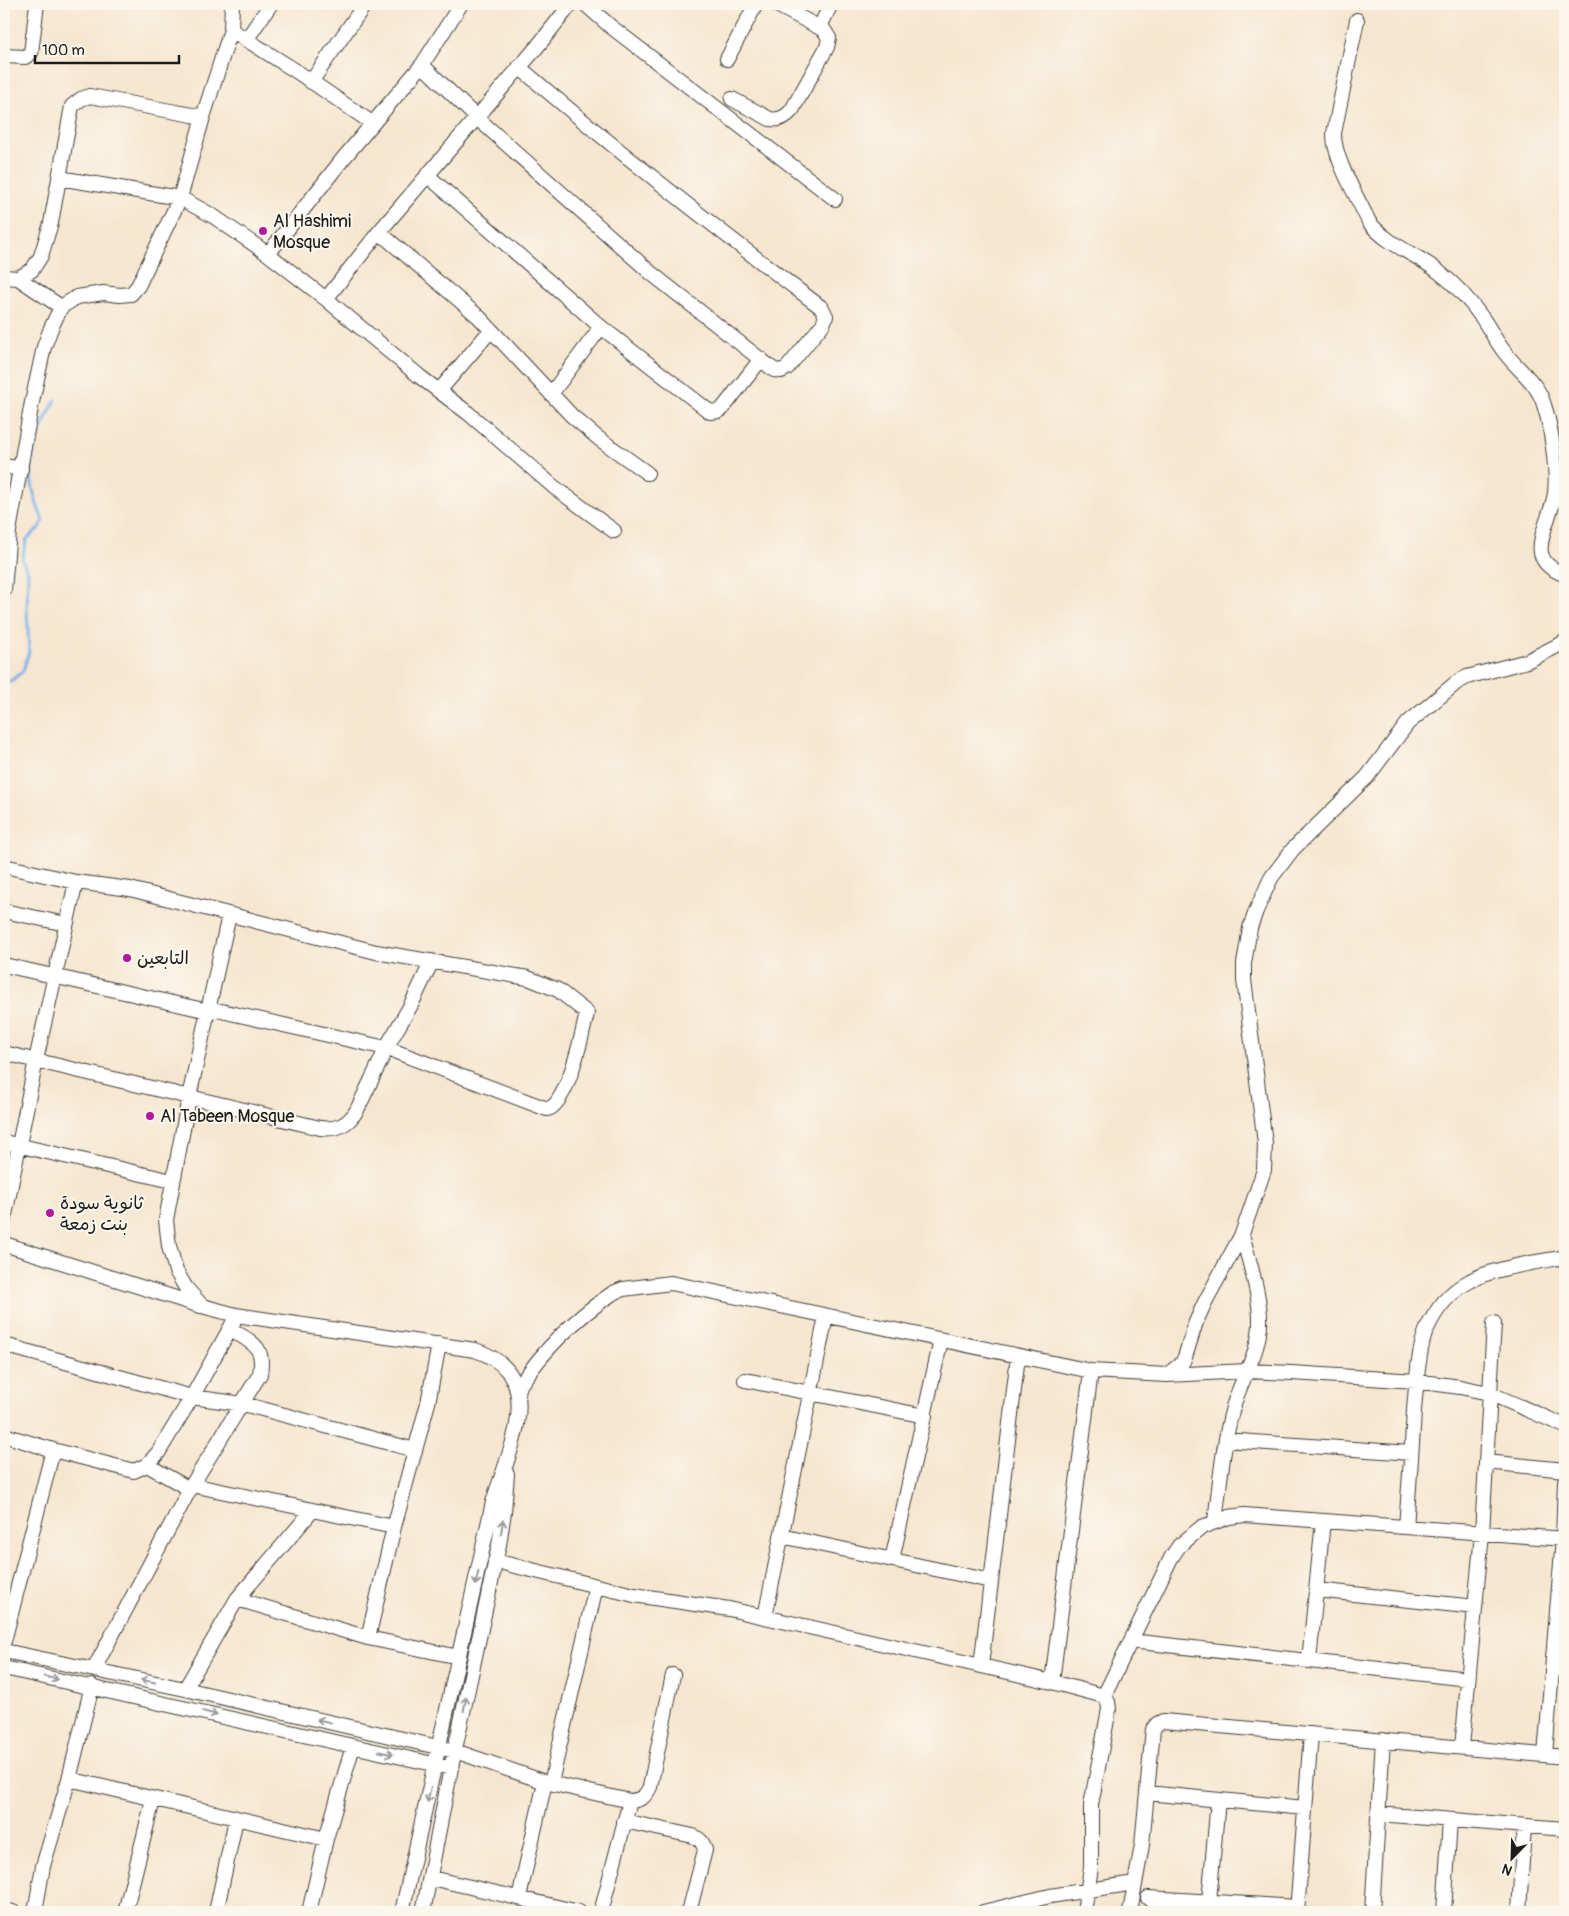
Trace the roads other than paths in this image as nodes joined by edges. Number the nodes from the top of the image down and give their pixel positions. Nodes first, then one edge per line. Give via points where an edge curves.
1 (37, 4) edge
2 (228, 4) edge
3 (271, 4) edge
4 (365, 4) edge
5 (461, 4) edge
6 (571, 4) edge
7 (585, 4) edge
8 (756, 4) edge
9 (776, 4) edge
10 (831, 4) edge
11 (1357, 20) dead end
12 (820, 27) junction
13 (231, 30) junction
14 (246, 40) junction
15 (4, 56) edge
16 (727, 59) dead end
17 (422, 65) junction
18 (519, 67) junction
19 (311, 82) junction
20 (732, 99) dead end
21 (476, 117) junction
22 (203, 118) junction
23 (372, 123) junction
24 (427, 175) junction
25 (59, 178) junction
26 (180, 198) junction
27 (835, 199) dead end
28 (379, 232) junction
29 (268, 254) junction
30 (11, 278) edge
31 (326, 299) junction
32 (62, 307) junction
33 (601, 327) junction
34 (491, 330) junction
35 (761, 360) junction
36 (439, 391) junction
37 (551, 394) junction
38 (4, 466) edge
39 (21, 469) junction
40 (647, 473) dead end
41 (614, 531) dead end
42 (1565, 575) edge
43 (4, 590) edge
44 (1565, 642) edge
45 (4, 866) edge
46 (76, 882) junction
47 (4, 911) edge
48 (229, 915) junction
49 (66, 924) junction
50 (432, 962) junction
51 (4, 965) edge
52 (56, 976) junction
53 (208, 1009) junction
54 (386, 1048) junction
55 (4, 1053) edge
56 (36, 1060) junction
57 (189, 1097) junction
58 (4, 1142) edge
59 (19, 1145) junction
60 (172, 1181) junction
61 (4, 1220) edge
62 (1242, 1234) junction
63 (4, 1244) edge
64 (1565, 1257) edge
65 (202, 1306) junction
66 (236, 1315) junction
67 (826, 1316) junction
68 (1494, 1323) dead end
69 (230, 1329) junction
70 (941, 1340) junction
71 (439, 1344) junction
72 (4, 1345) edge
73 (1018, 1356) junction
74 (1091, 1371) junction
75 (1247, 1371) junction
76 (1166, 1375) junction
77 (745, 1380) dead end
78 (1416, 1381) junction
79 (518, 1388) junction
80 (811, 1393) junction
81 (1489, 1393) junction
82 (192, 1397) junction
83 (243, 1404) junction
84 (924, 1416) junction
85 (1565, 1426) edge
86 (4, 1435) edge
87 (1226, 1440) junction
88 (53, 1450) junction
89 (415, 1450) junction
90 (1411, 1453) junction
91 (1486, 1462) junction
92 (507, 1463) junction
93 (147, 1465) junction
94 (1565, 1470) edge
95 (1565, 1481) edge
96 (192, 1485) junction
97 (312, 1511) junction
98 (1215, 1521) junction
99 (1323, 1521) junction
100 (394, 1527) junction
101 (1406, 1527) junction
102 (1482, 1533) junction
103 (781, 1536) junction
104 (1564, 1539) edge
105 (892, 1560) junction
106 (496, 1561) junction
107 (991, 1581) junction
108 (596, 1586) junction
109 (1316, 1590) junction
110 (237, 1599) junction
111 (1475, 1607) junction
112 (765, 1617) junction
113 (368, 1638) junction
114 (4, 1641) edge
115 (1131, 1641) junction
116 (4, 1650) edge
117 (459, 1657) junction
118 (1309, 1661) junction
119 (982, 1666) junction
120 (4, 1668) edge
121 (94, 1669) junction
122 (673, 1675) dead end
123 (1468, 1679) junction
124 (1052, 1682) junction
125 (92, 1686) junction
126 (185, 1689) junction
127 (1104, 1696) junction
128 (1311, 1734) junction
129 (1383, 1740) junction
130 (353, 1746) junction
131 (1462, 1747) junction
132 (440, 1748) junction
133 (455, 1751) junction
134 (1545, 1755) junction
135 (1565, 1757) edge
136 (436, 1764) junction
137 (451, 1768) junction
138 (69, 1779) junction
139 (548, 1783) junction
140 (1147, 1793) junction
141 (153, 1800) junction
142 (1218, 1800) junction
143 (630, 1801) junction
144 (1305, 1808) junction
145 (1378, 1814) junction
146 (236, 1818) junction
147 (1450, 1820) junction
148 (624, 1821) junction
149 (1524, 1826) junction
150 (1565, 1829) edge
151 (326, 1840) junction
152 (431, 1878) junction
153 (1134, 1886) junction
154 (1086, 1891) junction
155 (519, 1898) junction
156 (1148, 1898) junction
157 (1209, 1902) junction
158 (4, 1910) edge
159 (1297, 1910) edge
160 (13, 1912) edge
161 (35, 1912) edge
162 (126, 1912) edge
163 (216, 1912) edge
164 (309, 1912) edge
165 (402, 1912) edge
166 (423, 1912) edge
167 (579, 1912) edge
168 (601, 1912) edge
169 (689, 1912) edge
170 (983, 1912) edge
171 (1084, 1912) edge
172 (1130, 1912) edge
173 (1169, 1912) edge
174 (1372, 1912) edge
175 (1444, 1912) edge
176 (1519, 1912) edge

1 - 15 street via 31,53 25,57
2 - 13 street
3 - 14 street
4 - 19 street
5 - 17 street
6 - 18 street
7 - 27 street
8 - 16 street
9 - 12 street
10 - 12 street
11 - 42 street via 1334,133 1338,157 1375,230 1428,264 1459,290 1484,320 1507,356 1540,394 1546,410 1556,479 1554,499 1540,547 1549,567
12 - 20 street via 827,33 829,43 787,115 770,119
13 - 14 street
13 - 22 street
14 - 19 street
17 - 21 street
17 - 23 street
18 - 21 street
18 - 35 street via 650,177 822,308 826,316 823,324 784,370 774,370
19 - 23 street
21 - 24 street
21 - 35 street via 651,273
22 - 25 street via 90,96 81,99 72,106
22 - 26 street
23 - 29 street
24 - 28 street
24 - 33 street
25 - 26 street
25 - 30 street via 41,256 32,270
26 - 29 street via 213,216
26 - 32 street via 138,286 131,294 103,293 77,297
28 - 31 street
28 - 34 street
29 - 31 street
30 - 32 street
31 - 36 street
32 - 39 street via 44,347
33 - 35 street via 710,412 723,408
33 - 37 street
34 - 36 street
34 - 37 street
36 - 41 street via 554,487
37 - 40 street via 598,438
38 - 39 street
39 - 43 street via 9,531
44 - 62 street via 1526,661 1466,677 1446,690 1408,723 1367,777 1293,849 1271,878 1250,928 1244,963 1266,1156 1261,1184
45 - 46 street
46 - 48 street via 130,889
46 - 49 street
47 - 49 street
48 - 50 street via 376,952
48 - 53 street
49 - 52 street
50 - 54 street
50 - 54 street via 538,981 558,990 587,1013 575,1063 556,1104 546,1108
51 - 52 street
52 - 53 street
52 - 56 street
53 - 54 street
53 - 57 street
54 - 57 street via 351,1119 331,1129
55 - 56 street
56 - 57 street
56 - 59 street
57 - 60 street
58 - 59 street
59 - 60 street
59 - 61 street
60 - 65 street via 166,1220 169,1246 176,1271
62 - 75 street via 1260,1310 1258,1342
62 - 76 street via 1205,1302 1185,1358
63 - 65 street
64 - 78 street via 1488,1273 1456,1290 1442,1302 1424,1334
65 - 66 street
66 - 69 street
66 - 71 street
67 - 70 street
67 - 79 street via 682,1285 623,1289 604,1299 555,1340
67 - 80 street
68 - 81 street
69 - 82 street
69 - 83 street via 259,1350 262,1360 260,1374
70 - 73 street
70 - 84 street
71 - 79 street via 491,1356 505,1366
71 - 89 street
72 - 82 street
73 - 74 street
73 - 107 street
74 - 76 street
74 - 124 street
75 - 76 street
75 - 78 street
75 - 87 street via 1233,1405
77 - 80 street
78 - 81 street
78 - 90 street
79 - 92 street via 518,1413
80 - 84 street
80 - 103 street
81 - 85 street
81 - 91 street
82 - 83 street
82 - 93 street via 158,1453
83 - 89 street
83 - 96 street
84 - 105 street
86 - 88 street
87 - 90 street
87 - 98 street
88 - 93 street via 134,1471
88 - 114 street
89 - 100 street
90 - 101 street
91 - 94 street
91 - 102 street
106 -> 92 street
92 -> 117 street via 493,1502
93 - 96 street via 186,1487
95 - 104 street
96 - 97 street
96 - 121 street
97 - 100 street
97 - 110 street
98 - 99 street via 1244,1515
98 - 115 street via 1190,1536 1171,1558
99 - 101 street
99 - 109 street
100 - 113 street
101 - 102 street
102 - 104 street
102 - 111 street
103 - 105 street
103 - 112 street
104 - 134 street
105 - 107 street
106 - 108 street
133 -> 106 street
107 - 119 street
108 - 112 street
108 - 139 street
109 - 111 street
109 - 118 street
110 - 113 street
110 - 126 street
111 - 123 street
112 - 119 street
113 - 117 street
115 - 118 street
115 - 127 street
116 - 121 street
117 - 132 street
118 - 123 street
119 - 124 street
120 -> 125 street
126 -> 121 street
122 - 143 street via 650,1787 639,1800
123 - 131 street
124 - 127 street
125 -> 130 street
125 - 138 street
132 -> 126 street
127 - 154 street via 1109,1709 1092,1798 1092,1856
128 - 129 street
128 - 140 street via 1163,1721 1153,1729
128 - 144 street
129 - 131 street
129 - 145 street
130 -> 136 street
130 - 151 street
131 - 134 street
132 - 133 street
132 - 136 street
133 - 137 street
133 - 139 street
134 - 135 street
136 - 137 street
136 -> 165 street
137 - 152 street
138 - 141 street
138 - 161 street via 43,1866
139 - 143 street
139 - 155 street
140 - 142 street
140 - 153 street
141 - 146 street
141 - 162 street
142 - 144 street
142 - 157 street
143 - 148 street
144 - 159 street
145 - 147 street
145 - 174 street
146 - 151 street
146 - 163 street
147 - 149 street
147 - 175 street
148 - 168 street
148 - 169 street via 693,1836 703,1843 705,1850
149 - 150 street
149 - 176 street
151 - 164 street
152 - 155 street
152 - 166 street
153 - 154 street
153 - 156 street
153 - 172 street
154 - 170 street
154 - 171 street
155 - 167 street
156 - 157 street
156 - 173 street
157 - 159 street
158 - 160 street

